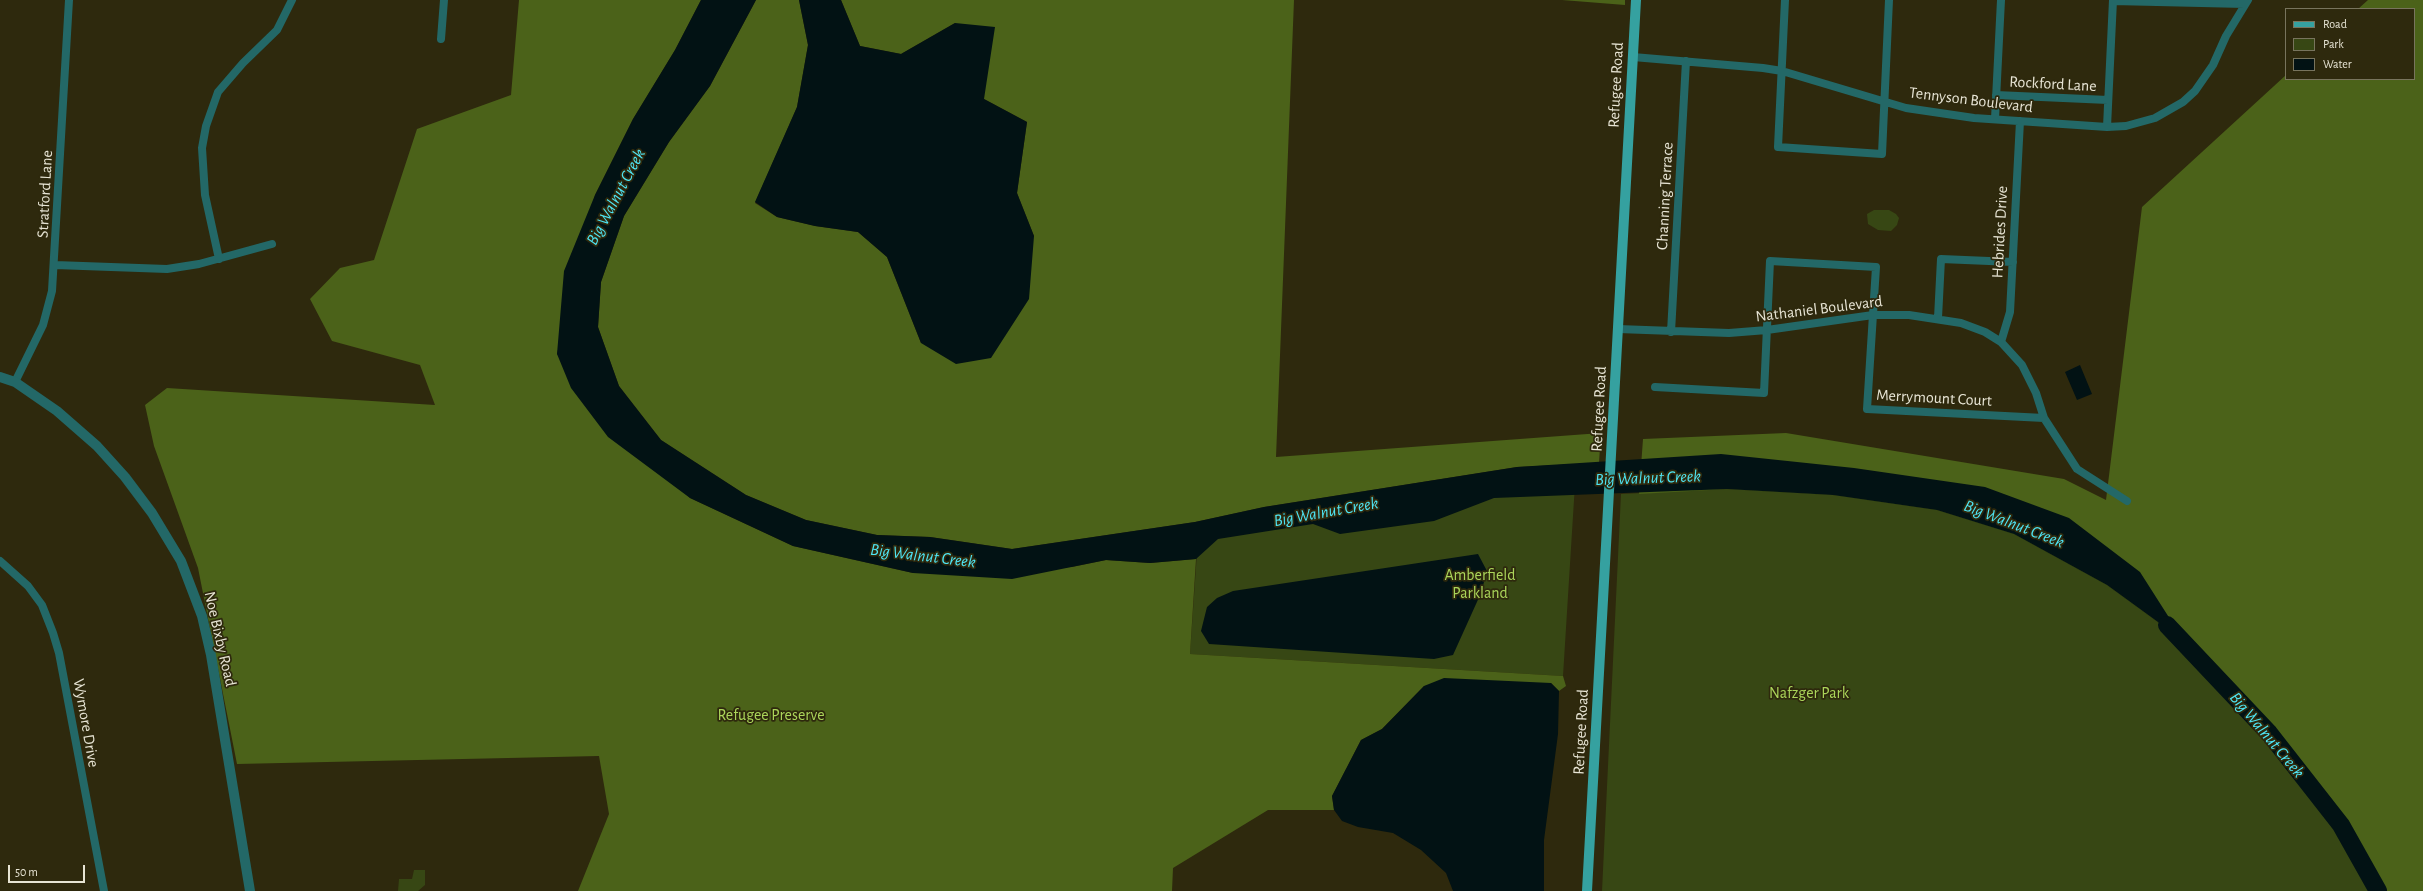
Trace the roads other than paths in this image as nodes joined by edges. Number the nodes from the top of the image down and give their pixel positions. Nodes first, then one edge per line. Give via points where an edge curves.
1 (69, 0) edge
2 (292, 0) edge
3 (444, 0) edge
4 (1636, 0) edge
5 (1786, 0) edge
6 (1889, 0) edge
7 (2001, 0) edge
8 (2113, 0) edge
9 (2246, 2) edge
10 (441, 38) dead end
11 (1633, 57) junction
12 (1686, 61) junction
13 (1782, 71) junction
14 (1996, 95) junction
15 (2108, 100) junction
16 (1885, 102) junction
17 (1995, 119) junction
18 (2020, 122) junction
19 (2107, 127) junction
20 (272, 244) dead end
21 (219, 259) junction
22 (2013, 262) junction
23 (56, 265) junction
24 (1873, 315) junction
25 (1938, 318) junction
26 (1618, 329) junction
27 (1767, 330) junction
28 (1671, 332) junction
29 (2000, 342) junction
30 (0, 377) edge
31 (16, 382) junction
32 (1655, 387) dead end
33 (2044, 418) junction
34 (2127, 501) dead end
35 (0, 561) edge
36 (104, 891) edge
37 (250, 891) edge
38 (1587, 891) edge

1 - 23 street, Stratford Lane
2 - 21 street via 277,30 218,92 206,126 202,148 205,195
3 - 10 street
4 - 11 main road, Refugee Road
5 - 13 street
6 - 16 street
7 - 14 street
8 - 9 street
8 - 15 street
9 - 19 street, Tennyson Boulevard via 2206,78 2182,102 2155,118 2140,123
11 - 12 street, Tennyson Boulevard
11 - 26 main road, Refugee Road
12 - 13 street, Tennyson Boulevard
12 - 28 street, Channing Terrace
13 - 16 street, Tennyson Boulevard
13 - 16 street via 1778,147 1882,154
14 - 15 street, Rockford Lane
14 - 17 street
15 - 19 street
16 - 17 street, Tennyson Boulevard via 1906,108
17 - 18 street, Tennyson Boulevard
18 - 19 street, Tennyson Boulevard
18 - 22 street, Hebrides Drive
20 - 21 street
21 - 23 street via 167,269
22 - 25 street via 1941,259
22 - 29 street, Hebrides Drive via 2010,312
23 - 31 street, Stratford Lane via 49,308
24 - 25 street, Nathaniel Boulevard
24 - 27 street, Nathaniel Boulevard
24 - 27 street via 1876,267 1770,261
24 - 33 street, Merrymount Court via 1867,409
25 - 29 street, Nathaniel Boulevard via 1974,328
26 - 28 street, Nathaniel Boulevard
26 - 38 main road, Refugee Road
27 - 28 street, Nathaniel Boulevard via 1729,333
27 - 32 street via 1764,393
29 - 33 street, Nathaniel Boulevard via 2022,365 2036,393
30 - 31 street, Noe Bixby Road
31 - 37 street, Noe Bixby Road via 57,411 106,455 152,514 184,567 202,616 211,655
33 - 34 street, Nathaniel Boulevard via 2077,469
35 - 36 street, Wymore Drive via 28,586 42,605 59,653

